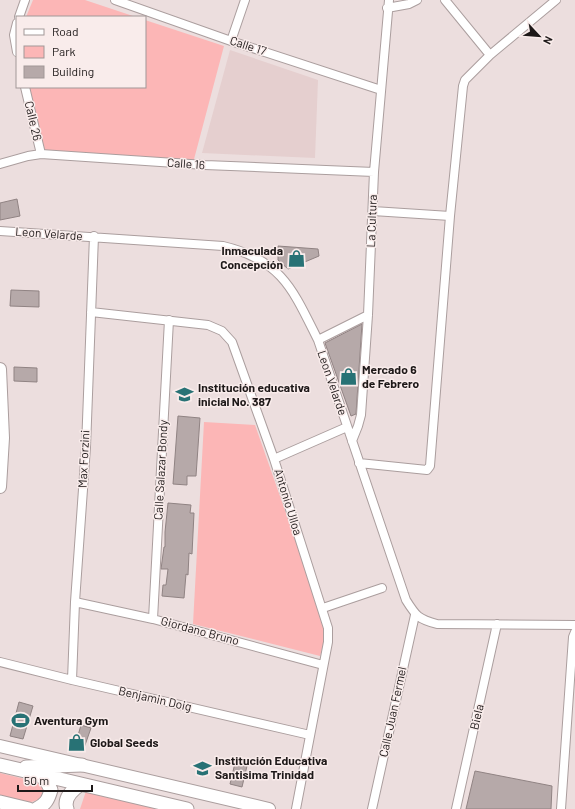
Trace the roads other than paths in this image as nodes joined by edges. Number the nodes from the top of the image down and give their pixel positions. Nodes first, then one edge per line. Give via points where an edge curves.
1 (25, 0) edge
2 (115, 0) edge
3 (245, 0) edge
4 (417, 0) edge
5 (445, 0) edge
6 (556, 0) edge
7 (388, 4) edge
8 (19, 16) edge
9 (16, 27) edge
10 (232, 41) junction
11 (16, 46) edge
12 (490, 55) junction
13 (25, 88) edge
14 (381, 90) junction
15 (41, 154) junction
16 (0, 164) edge
17 (374, 172) junction
18 (373, 211) junction
19 (450, 216) junction
20 (0, 230) edge
21 (94, 236) junction
22 (91, 312) junction
23 (368, 315) junction
24 (169, 320) junction
25 (318, 340) junction
26 (0, 369) edge
27 (347, 427) junction
28 (352, 441) junction
29 (274, 459) junction
30 (360, 463) junction
31 (0, 487) edge
32 (382, 588) dead end
33 (75, 602) junction
34 (323, 608) junction
35 (415, 614) junction
36 (153, 619) junction
37 (497, 624) junction
38 (575, 625) edge
39 (575, 632) edge
40 (0, 662) edge
41 (323, 665) junction
42 (72, 680) junction
43 (310, 735) junction
44 (0, 746) edge
45 (82, 765) junction
46 (3, 766) edge
47 (40, 775) junction
48 (81, 784) junction
49 (0, 802) edge
50 (29, 809) edge
51 (36, 809) edge
52 (67, 809) edge
53 (187, 809) edge
54 (269, 809) edge
55 (296, 809) edge
56 (372, 809) edge
57 (456, 809) edge
58 (561, 809) edge

1 - 8 street
2 - 10 street, Calle 17
3 - 10 street
4 - 7 street via 409,4
5 - 12 street
6 - 12 street
7 - 14 street, La Cultura
9 - 11 street
10 - 14 street, Calle 17
12 - 19 street via 465,80 463,86
13 - 15 street, Calle 26
14 - 17 street, La Cultura
15 - 16 street, Calle 16
15 - 17 street, Calle 16 via 205,165
17 - 18 street, La Cultura
18 - 19 street
18 - 23 street, La Cultura
19 - 30 street via 430,466 427,470
20 - 21 street, Leon Velarde
21 - 22 street, Max Forzini
21 - 25 street, Leon Velarde via 223,246 252,255 283,278 299,302
22 - 24 street, Antonio Ulloa
22 - 33 street, Max Forzini via 86,447
23 - 25 street
23 - 28 street, La Cultura via 361,414
24 - 29 street, Antonio Ulloa via 208,325 222,331 232,342
24 - 36 street, Calle Salazar Bondy
25 - 27 street, Leon Velarde
26 - 31 main road via 3,438
27 - 28 street, Leon Velarde
27 - 29 street
28 - 30 street, Leon Velarde
29 - 34 street, Antonio Ulloa
30 - 35 street, Leon Velarde via 406,600
32 - 34 street
33 - 36 street, Giordano Bruno
33 - 42 street, Max Forzini
34 - 41 street, Antonio Ulloa via 328,628
35 - 37 street via 425,621 437,624
35 - 56 street, Calle Juan Fermel
36 - 41 street, Giordano Bruno
37 - 38 street
37 - 57 street, Biela
39 - 58 street
40 - 42 street, Benjamin Doig
41 - 43 street, Antonio Ulloa
42 - 43 street, Benjamin Doig
43 - 55 street, Antonio Ulloa
44 - 45 main road
45 - 46 main road
45 - 54 main road
46 - 47 main road
47 - 48 main road
47 - 51 main road via 51,790 48,802
48 - 52 main road via 70,793 66,801
48 - 53 main road
49 - 50 main road

